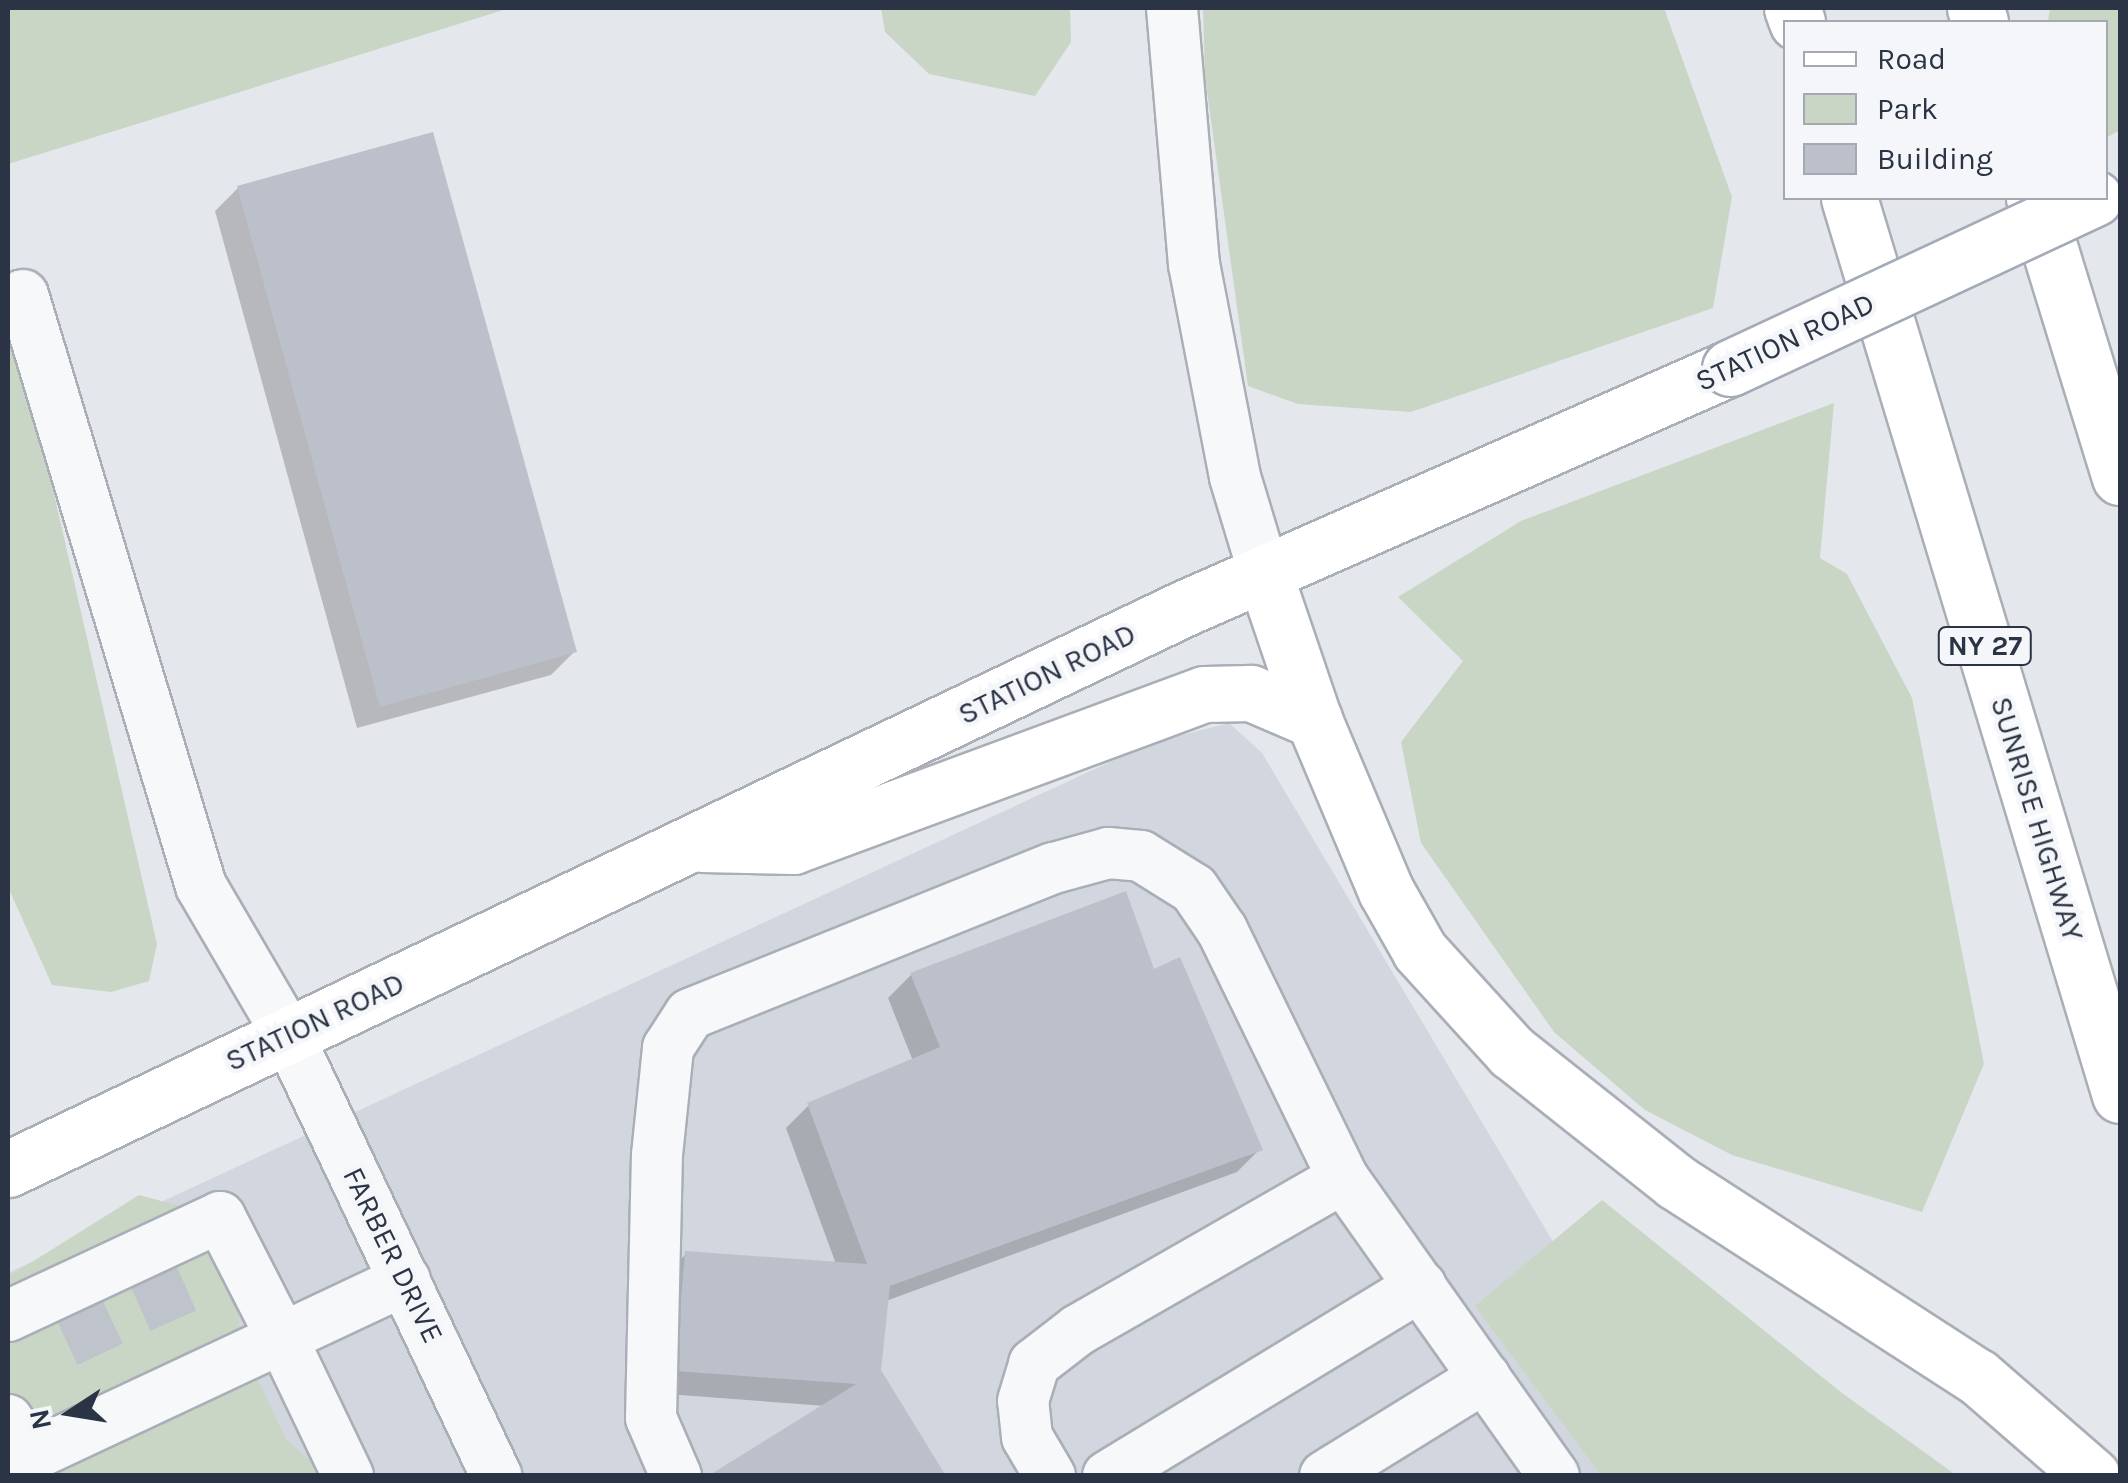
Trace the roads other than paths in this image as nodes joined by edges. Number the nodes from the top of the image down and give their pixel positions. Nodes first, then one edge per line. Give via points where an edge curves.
1 (1172, 8) edge
2 (1851, 200) edge
3 (2035, 200) edge
4 (2090, 200) edge
5 (22, 294) dead end
6 (2120, 476) edge
7 (1264, 573) junction
8 (1314, 720) junction
9 (694, 844) junction
10 (288, 1035) junction
11 (2120, 1095) edge
12 (8, 1169) edge
13 (1343, 1178) junction
14 (405, 1280) junction
15 (1421, 1286) junction
16 (10, 1309) edge
17 (282, 1338) junction
18 (1485, 1377) junction
19 (8, 1420) edge
20 (481, 1470) edge
21 (1553, 1475) edge
22 (348, 1476) edge
23 (676, 1476) edge
24 (1050, 1476) edge
25 (1108, 1476) edge
26 (1324, 1476) edge
27 (2092, 1476) edge

1 - 7 street via 1194,264 1236,476
2 - 11 main road, SUNRISE HIGHWAY / NY 27
3 - 6 main road
4 - 7 main road, STATION ROAD, bridge via 1730,368
5 - 10 street, FARBER DRIVE via 201,886
7 - 8 main road
7 - 9 main road, STATION ROAD
8 - 9 main road via 1252,694 1204,694 793,846
8 - 27 main road via 1361,838 1420,950 1512,1052 1676,1182 1978,1376
9 - 10 main road, STATION ROAD
10 - 12 main road, STATION ROAD
10 - 14 street, FARBER DRIVE
13 - 15 street
13 - 23 street via 1222,930 1194,889 1141,856 1108,853 1054,868 690,1014 668,1048 657,1155 651,1418
13 - 24 street via 1078,1330 1034,1364 1022,1401 1027,1437
14 - 17 street
14 - 20 street, FARBER DRIVE
15 - 18 street
15 - 25 street
16 - 17 street via 74,1298 147,1264 220,1217
17 - 19 street via 190,1358 118,1391 26,1458
17 - 22 street
18 - 21 street
18 - 26 street

